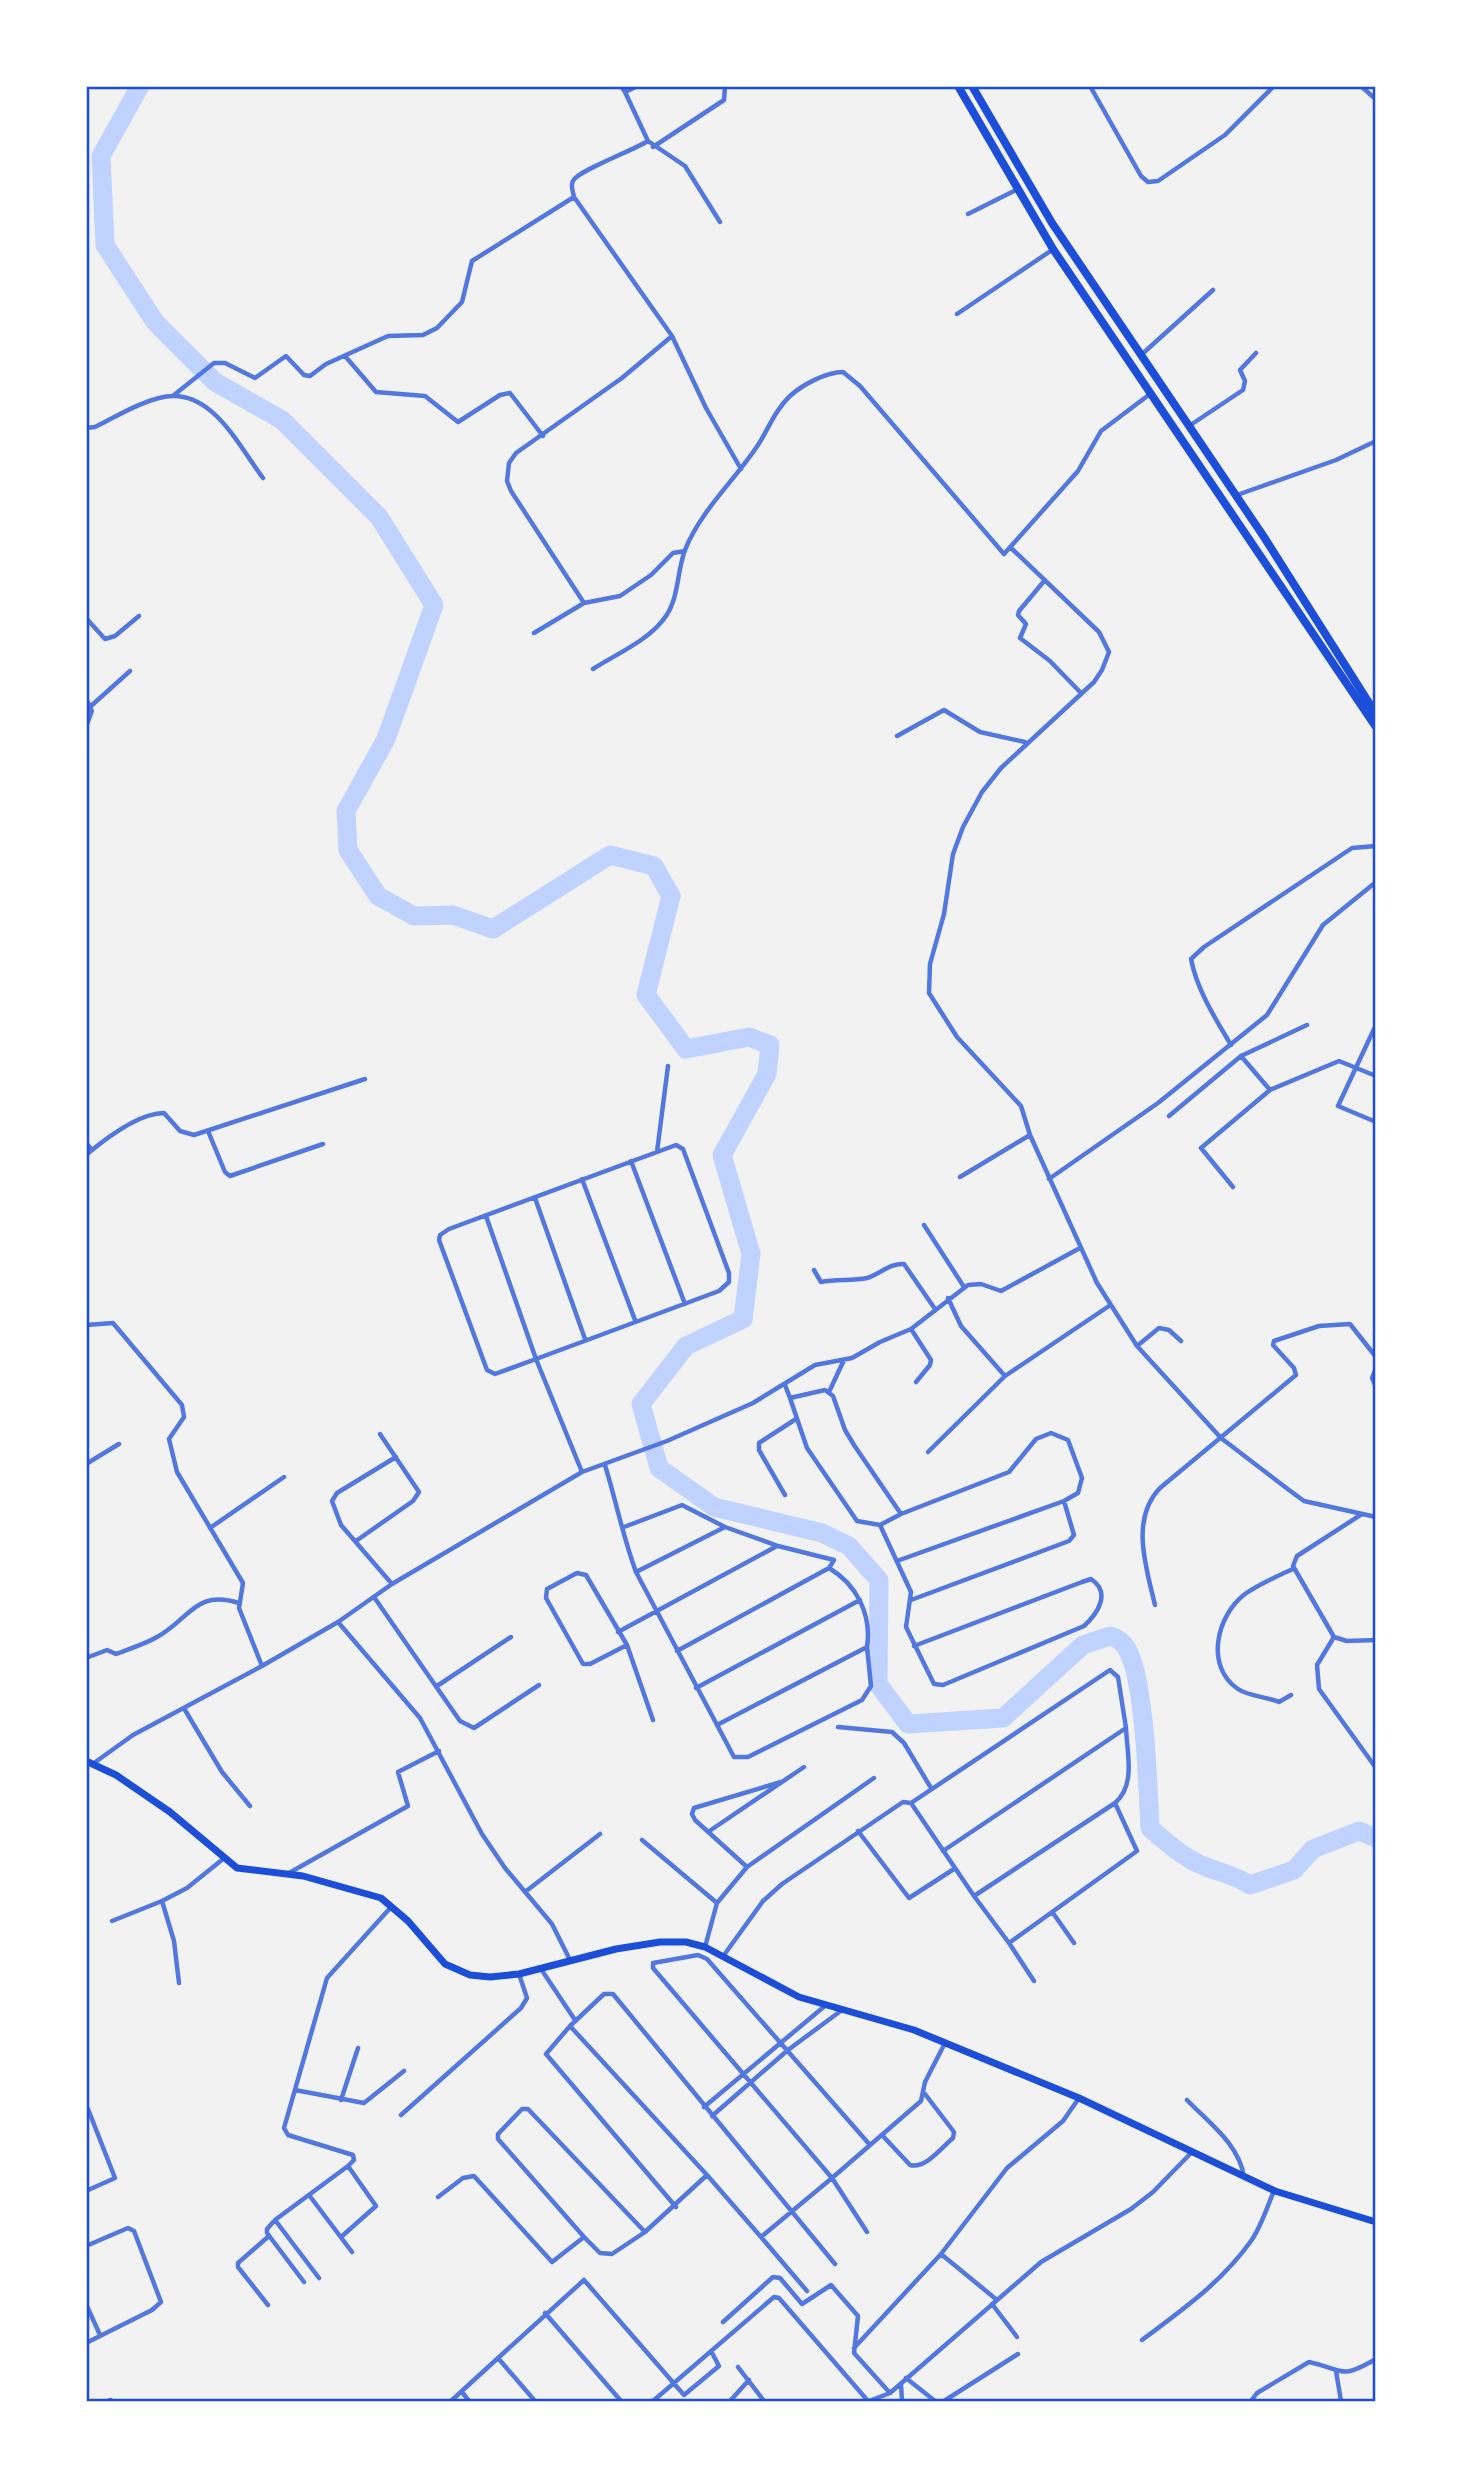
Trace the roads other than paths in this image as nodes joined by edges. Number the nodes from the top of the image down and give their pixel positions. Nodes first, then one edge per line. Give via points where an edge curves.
1 (621, 86) edge
2 (638, 86) edge
3 (724, 86) edge
4 (971, 86) edge
5 (1090, 86) edge
6 (1274, 86) edge
7 (1362, 86) edge
8 (959, 88) edge
9 (625, 92) junction
10 (1376, 96) edge
11 (648, 141) junction
12 (653, 147) junction
13 (1018, 189) junction
14 (575, 197) junction
15 (968, 214) dead end
16 (720, 222) dead end
17 (1053, 249) junction
18 (1213, 290) dead end
19 (957, 314) dead end
20 (672, 336) junction
21 (1256, 353) dead end
22 (345, 356) junction
23 (1140, 356) junction
24 (1151, 393) junction
25 (174, 395) junction
26 (1188, 426) junction
27 (86, 428) edge
28 (543, 436) junction
29 (1376, 441) edge
30 (741, 469) junction
31 (263, 478) dead end
32 (1236, 495) junction
33 (1245, 509) junction
34 (1235, 515) junction
35 (1010, 547) junction
36 (685, 551) junction
37 (1045, 580) junction
38 (584, 603) junction
39 (139, 616) dead end
40 (86, 618) edge
41 (534, 633) dead end
42 (593, 669) dead end
43 (130, 671) dead end
44 (1081, 693) junction
45 (88, 703) edge
46 (1376, 714) edge
47 (86, 724) edge
48 (1376, 727) edge
49 (897, 736) dead end
50 (1026, 743) junction
51 (1376, 846) edge
52 (1376, 882) edge
53 (1307, 1026) dead end
54 (1374, 1029) dead end
55 (1231, 1045) junction
56 (1241, 1055) junction
57 (668, 1066) dead end
58 (1355, 1068) junction
59 (1376, 1076) edge
60 (365, 1079) dead end
61 (1270, 1090) junction
62 (1169, 1116) dead end
63 (1376, 1122) edge
64 (208, 1130) junction
65 (1030, 1135) junction
66 (86, 1143) edge
67 (323, 1144) dead end
68 (92, 1150) junction
69 (657, 1152) junction
70 (86, 1155) edge
71 (631, 1161) junction
72 (960, 1177) dead end
73 (582, 1179) junction
74 (1049, 1179) junction
75 (1233, 1187) dead end
76 (535, 1197) junction
77 (486, 1216) junction
78 (924, 1224) dead end
79 (1080, 1248) junction
80 (814, 1270) dead end
81 (964, 1287) junction
82 (947, 1298) junction
83 (685, 1304) junction
84 (1109, 1307) junction
85 (935, 1309) junction
86 (635, 1320) junction
87 (86, 1325) edge
88 (911, 1329) junction
89 (585, 1339) junction
90 (1181, 1341) dead end
91 (1137, 1346) junction
92 (1376, 1357) edge
93 (536, 1359) junction
94 (844, 1360) junction
95 (1376, 1368) edge
96 (1005, 1376) junction
97 (916, 1382) dead end
98 (785, 1385) junction
99 (1376, 1387) edge
100 (830, 1392) junction
101 (790, 1398) junction
102 (796, 1419) junction
103 (380, 1434) dead end
104 (1221, 1438) junction
105 (119, 1444) dead end
106 (928, 1452) dead end
107 (396, 1457) junction
108 (86, 1464) edge
109 (606, 1465) junction
110 (582, 1472) junction
111 (284, 1477) dead end
112 (785, 1495) dead end
113 (1064, 1501) junction
114 (901, 1514) junction
115 (1363, 1514) junction
116 (1376, 1517) edge
117 (880, 1525) junction
118 (624, 1527) junction
119 (725, 1527) junction
120 (210, 1528) junction
121 (356, 1541) junction
122 (778, 1546) junction
123 (897, 1561) junction
124 (829, 1569) junction
125 (1293, 1569) junction
126 (636, 1572) junction
127 (392, 1584) junction
128 (374, 1597) junction
129 (860, 1600) junction
130 (911, 1600) junction
131 (239, 1603) junction
132 (1155, 1605) dead end
133 (656, 1611) junction
134 (338, 1622) junction
135 (618, 1632) junction
136 (511, 1637) dead end
137 (1334, 1637) junction
138 (1376, 1640) edge
139 (627, 1645) junction
140 (914, 1646) junction
141 (867, 1647) junction
142 (677, 1651) junction
143 (86, 1658) edge
144 (262, 1666) junction
145 (539, 1685) dead end
146 (437, 1686) junction
147 (696, 1688) junction
148 (1291, 1695) dead end
149 (185, 1710) junction
150 (653, 1720) dead end
151 (717, 1726) junction
152 (838, 1727) dead end
153 (1126, 1728) junction
154 (439, 1751) junction
155 (90, 1762) edge
156 (804, 1767) dead end
157 (1376, 1768) edge
158 (874, 1778) dead end
159 (781, 1782) junction
160 (931, 1788) junction
161 (911, 1803) junction
162 (1115, 1803) junction
163 (250, 1805) dead end
164 (858, 1831) junction
165 (708, 1832) junction
166 (600, 1834) dead end
167 (642, 1840) dead end
168 (943, 1850) junction
169 (223, 1859) junction
170 (747, 1867) junction
171 (954, 1868) junction
172 (286, 1875) junction
173 (525, 1892) junction
174 (974, 1896) junction
175 (162, 1901) junction
176 (717, 1903) junction
177 (393, 1905) junction
178 (1053, 1913) junction
179 (113, 1920) dead end
180 (1009, 1943) junction
181 (1074, 1943) dead end
182 (705, 1947) junction
183 (724, 1955) junction
184 (570, 1960) junction
185 (541, 1969) junction
186 (519, 1973) junction
187 (1034, 1981) dead end
188 (179, 1983) dead end
189 (826, 2006) junction
190 (842, 2010) junction
191 (575, 2020) junction
192 (570, 2026) junction
193 (781, 2041) junction
194 (945, 2043) junction
195 (358, 2048) dead end
196 (788, 2050) junction
197 (404, 2071) dead end
198 (742, 2073) junction
199 (749, 2082) junction
200 (295, 2090) junction
201 (925, 2094) junction
202 (1079, 2098) junction
203 (341, 2100) junction
204 (1187, 2100) dead end
205 (704, 2108) junction
206 (88, 2109) dead end
207 (401, 2115) dead end
208 (712, 2116) junction
209 (882, 2135) junction
210 (870, 2145) junction
211 (1193, 2152) junction
212 (348, 2166) junction
213 (707, 2175) junction
214 (832, 2178) junction
215 (1244, 2178) junction
216 (86, 2191) edge
217 (1275, 2191) junction
218 (309, 2195) junction
219 (438, 2197) dead end
220 (676, 2207) junction
221 (792, 2211) junction
222 (1375, 2219) edge
223 (275, 2220) junction
224 (645, 2232) junction
225 (867, 2232) dead end
226 (269, 2236) junction
227 (341, 2237) junction
228 (584, 2237) junction
229 (761, 2237) junction
230 (86, 2246) edge
231 (352, 2252) dead end
232 (941, 2253) junction
233 (835, 2264) dead end
234 (319, 2278) dead end
235 (304, 2282) dead end
236 (807, 2291) dead end
237 (997, 2300) junction
238 (86, 2304) edge
239 (992, 2304) junction
240 (268, 2305) dead end
241 (545, 2313) junction
242 (723, 2322) dead end
243 (100, 2335) junction
244 (1017, 2337) dead end
245 (1142, 2340) dead end
246 (86, 2343) edge
247 (854, 2348) junction
248 (711, 2351) junction
249 (1018, 2354) dead end
250 (498, 2358) junction
251 (1376, 2359) edge
252 (738, 2367) dead end
253 (1336, 2371) junction
254 (906, 2378) junction
255 (749, 2380) junction
256 (900, 2383) junction
257 (674, 2384) junction
258 (462, 2392) junction
259 (890, 2393) junction
260 (451, 2401) edge
261 (469, 2401) edge
262 (535, 2401) edge
263 (621, 2401) edge
264 (653, 2401) edge
265 (730, 2401) edge
266 (764, 2401) edge
267 (869, 2401) edge
268 (902, 2401) edge
269 (935, 2401) edge
270 (944, 2401) edge
271 (1251, 2401) edge
272 (1341, 2401) edge

1 - 9 street
2 - 9 street
3 - 12 street via 724,100
4 - 8 street
4 - 23 highway via 1019,171
5 - 6 street via 1148,182 1158,181 1225,135
7 - 10 street
8 - 13 highway
9 - 11 street
11 - 12 street
11 - 14 street via 577,175 571,183
12 - 16 street via 685,166
13 - 15 street
13 - 17 highway
14 - 20 street
14 - 22 street via 472,261 462,302 437,328 423,335 388,336
17 - 19 street
17 - 24 highway
18 - 23 street
20 - 28 street
20 - 30 street
21 - 26 street via 1240,370 1243,390
22 - 25 street via 310,376 286,356 255,378 225,363 214,363
22 - 28 street via 376,392 425,396 458,422 510,393
23 - 26 highway
24 - 34 highway
24 - 35 street via 1101,431 1078,471
25 - 27 street
25 - 31 street via 216,412
26 - 32 highway
28 - 38 street via 516,453 509,463 507,481
29 - 32 street
30 - 35 street via 792,395 830,374 843,372 1004,554
30 - 36 street via 713,502
32 - 33 highway
33 - 34 highway
33 - 46 highway
34 - 48 highway
35 - 37 street
36 - 38 street via 673,553 620,596
36 - 42 street via 672,606 664,619 649,634
37 - 44 street via 1106,642 1107,662
37 - 44 street via 1019,611 1026,624 1020,638
38 - 41 street
39 - 40 street via 105,639
43 - 45 street
44 - 50 street
45 - 47 street via 91,715
49 - 50 street via 944,710 979,732
50 - 65 street via 982,792 963,827 953,854 927,980 929,993 957,1037 1021,1106
51 - 55 street via 1352,848 1191,959 1212,1013
52 - 55 street via 1323,925 1275,1004
53 - 56 street
54 - 58 street
55 - 74 street
56 - 61 street
56 - 62 street
57 - 69 street
58 - 59 street
58 - 61 street via 1335,1062
58 - 63 street via 1338,1106
60 - 64 street
61 - 75 street via 1201,1148
64 - 67 street via 230,1176
64 - 68 street via 187,1135 168,1115 156,1113
65 - 72 street
65 - 74 street
66 - 68 street
68 - 70 street
69 - 71 street
69 - 83 street via 676,1145 683,1149 730,1278 719,1291
71 - 73 street
71 - 83 street
73 - 76 street
73 - 86 street
74 - 79 street
76 - 77 street
76 - 89 street
77 - 93 street
77 - 93 street via 449,1229 439,1240 487,1370 495,1374
78 - 81 street
79 - 81 street via 1005,1290 975,1283
79 - 84 street
80 - 85 street via 821,1282 864,1278 904,1264
81 - 82 street
82 - 85 street
82 - 96 street via 961,1326
83 - 86 street
84 - 91 street
84 - 96 street
85 - 88 street
86 - 89 street
87 - 120 street via 113,1323 182,1405 184,1417 169,1439 171,1454
88 - 94 street
88 - 97 street via 931,1360
89 - 93 street
90 - 91 street via 1159,1328
91 - 104 street
92 - 104 street via 1350,1324 1319,1326 1274,1341 1296,1376
93 - 110 street
94 - 98 street via 815,1365
94 - 100 street
95 - 99 street via 1372,1378
96 - 106 street
98 - 101 street
98 - 109 street
100 - 101 street via 819,1390
100 - 114 street via 845,1430
101 - 102 street
102 - 112 street via 759,1443
102 - 117 street via 807,1448 848,1509 858,1521
103 - 107 street
104 - 115 street via 1304,1501
104 - 132 street via 1160,1488 1144,1510 1143,1539
105 - 108 street
107 - 121 street via 419,1488 418,1496
107 - 121 street via 334,1496 336,1516
109 - 110 street
109 - 118 street
110 - 127 street
111 - 120 street
113 - 114 street via 1078,1493 1082,1478 1068,1440 1051,1433 1036,1440 1009,1472
113 - 123 street
113 - 130 street via 1074,1535 1069,1541
114 - 117 street
115 - 116 street
115 - 125 street via 1297,1556
117 - 123 street
118 - 119 street via 682,1505
118 - 126 street
119 - 122 street
119 - 126 street
120 - 131 street via 243,1583
121 - 127 street
122 - 124 street via 833,1558
122 - 133 street
123 - 130 street
124 - 129 street via 844,1578
124 - 142 street
125 - 137 street
125 - 148 street via 1236,1603 1221,1629 1217,1656 1223,1674 1242,1692 1279,1702
126 - 133 street
127 - 128 street
128 - 134 street
128 - 146 street
129 - 141 street via 867,1623
129 - 147 street
130 - 140 street via 905,1620
131 - 143 street via 208,1599 158,1637 116,1654 107,1650
131 - 144 street
133 - 135 street
133 - 142 street
134 - 144 street
134 - 154 street via 419,1718
135 - 139 street
135 - 139 street via 582,1572 547,1589 545,1593 583,1664
136 - 146 street
137 - 138 street via 1347,1642
137 - 157 street via 1317,1665 1318,1689
139 - 150 street
140 - 140 street via 929,1680 943,1685 1084,1626 1100,1608 1098,1585 1091,1580 1082,1582
141 - 151 street
141 - 151 street via 871,1686 862,1700 741,1759 734,1757
142 - 147 street
144 - 149 street
145 - 146 street via 474,1728 460,1721
147 - 151 street
149 - 155 street
149 - 163 street via 222,1772
152 - 160 street via 892,1732 904,1743
153 - 160 street via 1118,1677 1110,1670
153 - 162 street via 1128,1784
153 - 168 street
154 - 172 street via 397,1774 408,1806
154 - 173 street via 475,1824
155 - 169 main road via 170,1812
156 - 159 street
158 - 170 street
159 - 165 street
159 - 165 street via 735,1798 699,1804 692,1814
160 - 161 street
161 - 164 street via 903,1802
161 - 168 street
162 - 174 street
162 - 178 street via 1137,1851
164 - 171 street via 909,1898
164 - 183 street via 763,1901
165 - 170 street
166 - 173 street
167 - 176 street
168 - 171 street
169 - 172 main road via 251,1872
169 - 175 street
170 - 176 street
171 - 174 street
172 - 177 main road via 320,1879
173 - 184 street via 552,1924
174 - 180 street
175 - 179 street
175 - 188 street via 174,1941
176 - 182 street
177 - 186 main road via 445,1964 470,1975
177 - 200 street via 327,1978
178 - 180 street
178 - 181 street
180 - 187 street
182 - 183 main road
182 - 184 main road via 660,1942
183 - 189 main road via 763,1980
184 - 185 main road
185 - 186 main road
185 - 191 street
186 - 207 street via 527,1998 521,2008
189 - 190 main road
189 - 193 street
190 - 194 main road via 879,2017
190 - 196 street
191 - 192 street
191 - 205 street via 604,1994 613,1994
192 - 213 street
192 - 220 street via 546,2052 547,2057
193 - 196 street
193 - 198 street
193 - 198 street via 707,1959 698,1955 664,1959 652,1966
194 - 201 street via 925,2082
194 - 202 main road
195 - 203 street
196 - 199 street
196 - 210 street
197 - 203 street via 364,2103
198 - 199 street
198 - 205 street
199 - 208 street
199 - 214 street
200 - 203 street
200 - 212 street via 286,2132 350,2152 354,2160
201 - 209 street
201 - 209 street via 951,2126 953,2138 917,2166 910,2165
202 - 211 main road
202 - 232 street via 1063,2122 1007,2168
204 - 215 street via 1231,2146 1241,2161
205 - 208 street
206 - 216 street via 115,2178
208 - 221 street
209 - 210 street
210 - 214 street
211 - 215 main road
211 - 237 street via 1131,2209 1062,2248
212 - 218 street
212 - 227 street via 376,2206
213 - 220 street
213 - 229 street
214 - 221 street
214 - 225 street
215 - 217 main road
217 - 222 main road
217 - 245 street via 1252,2239 1228,2269 1204,2294
218 - 223 street
218 - 227 street
219 - 228 street via 463,2178 474,2176 552,2262
220 - 224 street
221 - 229 street
221 - 233 street
223 - 226 street via 267,2229
223 - 234 street
224 - 228 street via 606,2256
224 - 228 street via 528,2109 522,2109 498,2139
226 - 235 street
226 - 240 street via 238,2263
227 - 231 street
229 - 236 street
230 - 243 street via 128,2228 134,2231 161,2302
232 - 237 street
232 - 247 street
237 - 239 street
238 - 243 street
239 - 244 street
239 - 254 street
241 - 250 street
241 - 257 street via 582,2281 588,2282
241 - 263 street
242 - 247 street via 774,2277 802,2304 831,2285 858,2316
243 - 246 street
247 - 259 street via 857,2358
248 - 257 street
248 - 257 street via 719,2366 687,2394
248 - 267 street via 771,2299 779,2298
249 - 270 street
250 - 258 street
250 - 262 street
251 - 253 street via 1353,2372
252 - 255 street
253 - 271 street via 1309,2362
253 - 272 street
254 - 256 street
254 - 269 street
255 - 265 street
255 - 266 street
256 - 259 street
256 - 268 street
257 - 264 street
258 - 260 street
258 - 261 street
259 - 267 street

